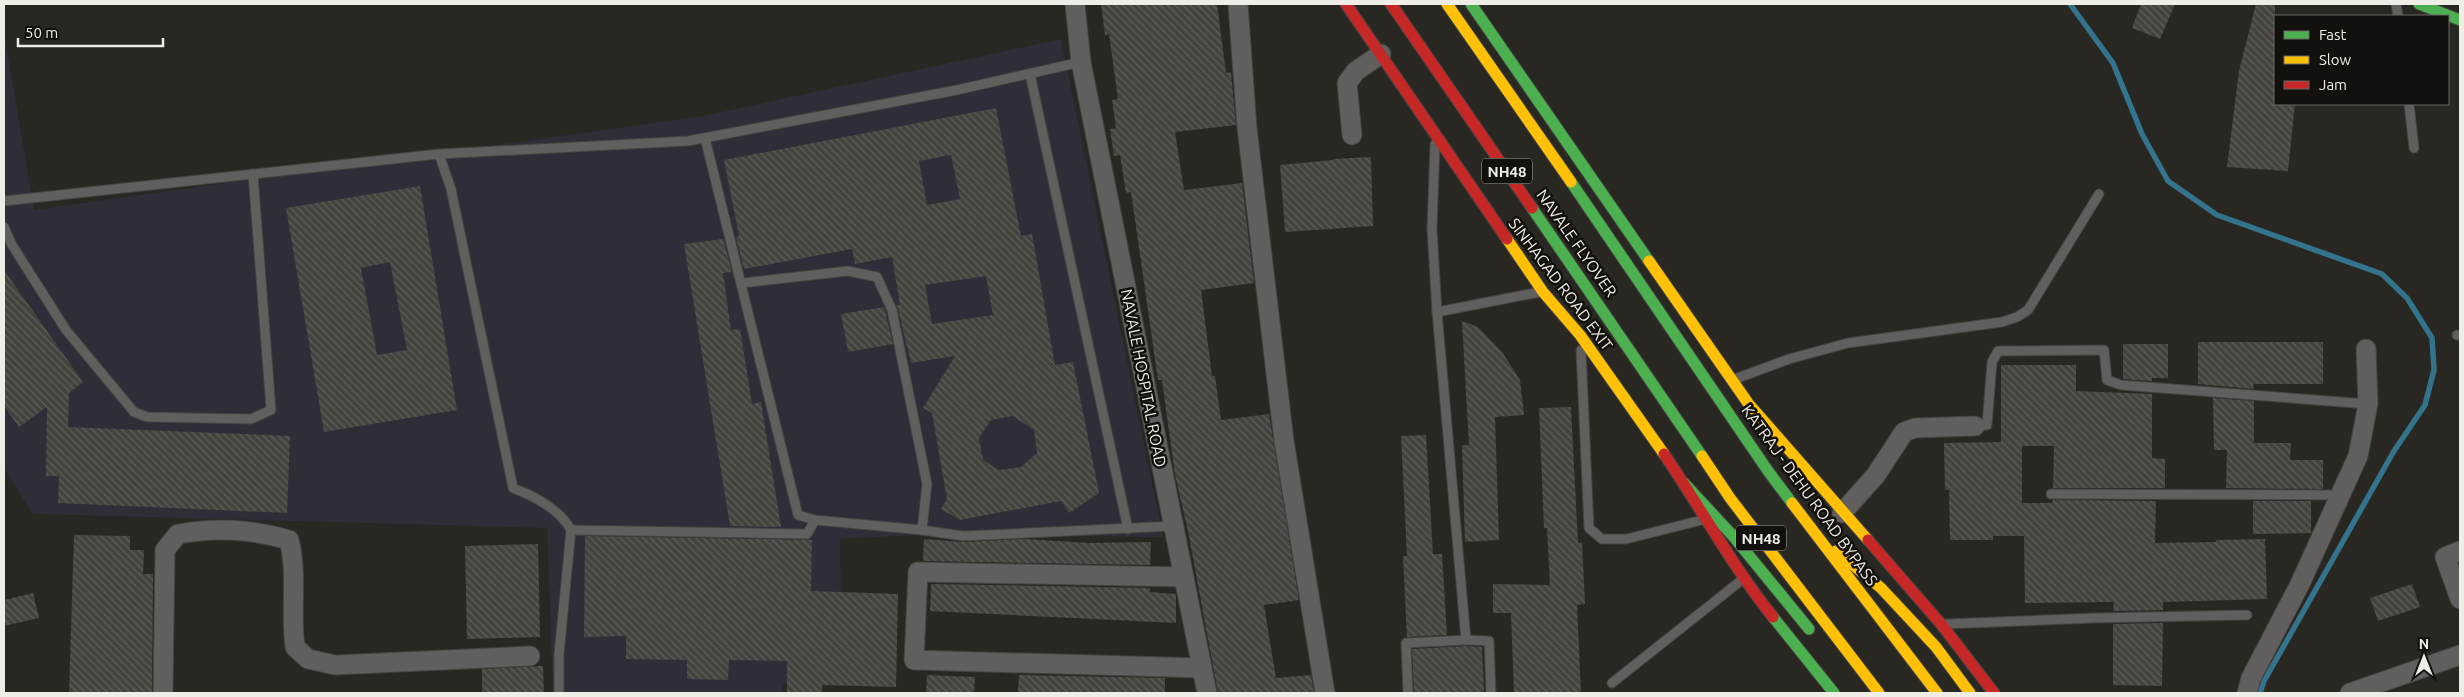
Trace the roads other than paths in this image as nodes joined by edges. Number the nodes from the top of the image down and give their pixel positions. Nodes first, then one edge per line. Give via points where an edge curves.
1 (1075, 4) edge
2 (1238, 4) edge
3 (1346, 4) edge
4 (1391, 4) edge
5 (1447, 4) edge
6 (1471, 4) edge
7 (2419, 4) edge
8 (2447, 15) edge
9 (1381, 54) junction
10 (1081, 62) junction
11 (1030, 74) junction
12 (2409, 105) edge
13 (1435, 134) junction
14 (1352, 136) dead end
15 (704, 138) junction
16 (2414, 148) dead end
17 (439, 154) junction
18 (253, 174) junction
19 (2099, 194) dead end
20 (4, 200) edge
21 (4, 227) edge
22 (742, 283) junction
23 (1543, 292) junction
24 (1437, 312) junction
25 (1662, 313) joint
26 (1580, 335) junction
27 (2366, 349) dead end
28 (1732, 380) junction
29 (2368, 404) junction
30 (1975, 426) joint
31 (1684, 484) junction
32 (2051, 494) dead end
33 (2340, 495) junction
34 (1842, 513) junction
35 (816, 520) junction
36 (1705, 520) junction
37 (1174, 526) junction
38 (1128, 529) junction
39 (571, 530) junction
40 (922, 530) junction
41 (1816, 534) junction
42 (2460, 551) edge
43 (1184, 577) junction
44 (1745, 577) junction
45 (2460, 599) edge
46 (2247, 615) dead end
47 (1941, 624) junction
48 (1950, 636) junction
49 (1466, 640) junction
50 (1819, 640) dead end
51 (1936, 647) junction
52 (530, 656) dead end
53 (2460, 656) edge
54 (1842, 665) dead end
55 (1202, 668) junction
56 (1612, 683) dead end
57 (163, 693) edge
58 (559, 693) edge
59 (1207, 693) edge
60 (1325, 693) edge
61 (1408, 693) edge
62 (1491, 693) edge
63 (1834, 693) edge
64 (1879, 693) edge
65 (1937, 693) edge
66 (1970, 693) edge
67 (1994, 693) edge
68 (2248, 693) edge
69 (2352, 693) edge

1 - 10 street, NAVALE HOSPITAL ROAD
2 - 60 street via 1246,128 1284,441
3 - 9 main road, SINHAGAD ROAD EXIT
4 - 64 main road, NAVALE FLYOVER / NH48 via 1730,498
5 - 25 main road, NAVALE FLYOVER / NH48
6 - 28 main road
7 - 8 main road
9 - 13 main road, SINHAGAD ROAD EXIT
9 - 14 street via 1356,72 1347,83
10 - 11 lane
10 - 37 street, NAVALE HOSPITAL ROAD
11 - 15 lane
11 - 38 lane
12 - 16 lane
13 - 23 main road, SINHAGAD ROAD EXIT
13 - 24 lane via 1432,229
15 - 17 lane
15 - 22 lane
17 - 18 lane
17 - 39 lane via 453,198 513,488 532,495 566,520
18 - 20 lane
18 - 21 lane via 271,410 252,420 147,417 134,412 66,330
19 - 28 lane via 2028,310 2017,317 2002,322 1839,345 1788,359
22 - 35 lane via 798,514
22 - 40 lane via 848,271 877,277 892,310 927,484
23 - 24 lane
23 - 26 main road, SINHAGAD ROAD EXIT
24 - 49 lane
25 - 41 main road, KATRAJ - DEHU ROAD BYPASS / NH48 via 1768,471
26 - 31 main road, SINHAGAD ROAD EXIT
26 - 36 lane via 1589,528 1602,539 1626,539
27 - 29 street
28 - 34 main road
29 - 30 lane via 2121,385 2107,380 2104,350 1998,351 1992,362 1987,425
29 - 33 street via 2358,456
30 - 34 street via 1915,428 1904,432 1876,476
31 - 36 main road
31 - 50 main road via 1715,513 1773,588
32 - 33 lane
33 - 68 street via 2300,584 2251,678
34 - 47 main road
35 - 39 lane via 807,534
35 - 40 lane
36 - 44 main road
37 - 38 lane
37 - 43 street, NAVALE HOSPITAL ROAD
38 - 40 lane via 963,536
39 - 58 lane via 558,654
41 - 51 main road via 1881,588
41 - 65 main road, KATRAJ - DEHU ROAD BYPASS / NH48
42 - 45 street via 2445,557
43 - 55 street, NAVALE HOSPITAL ROAD
43 - 55 street via 918,572 914,660
44 - 56 lane
44 - 63 main road
46 - 47 lane
47 - 48 main road
48 - 51 main road
48 - 67 main road
49 - 61 lane via 1406,643
49 - 62 lane via 1489,641
51 - 66 main road
52 - 57 street via 335,665 308,659 295,647 294,557 289,540 245,530 210,528 178,534 165,550
53 - 69 street
54 - 64 main road
55 - 59 street, NAVALE HOSPITAL ROAD

